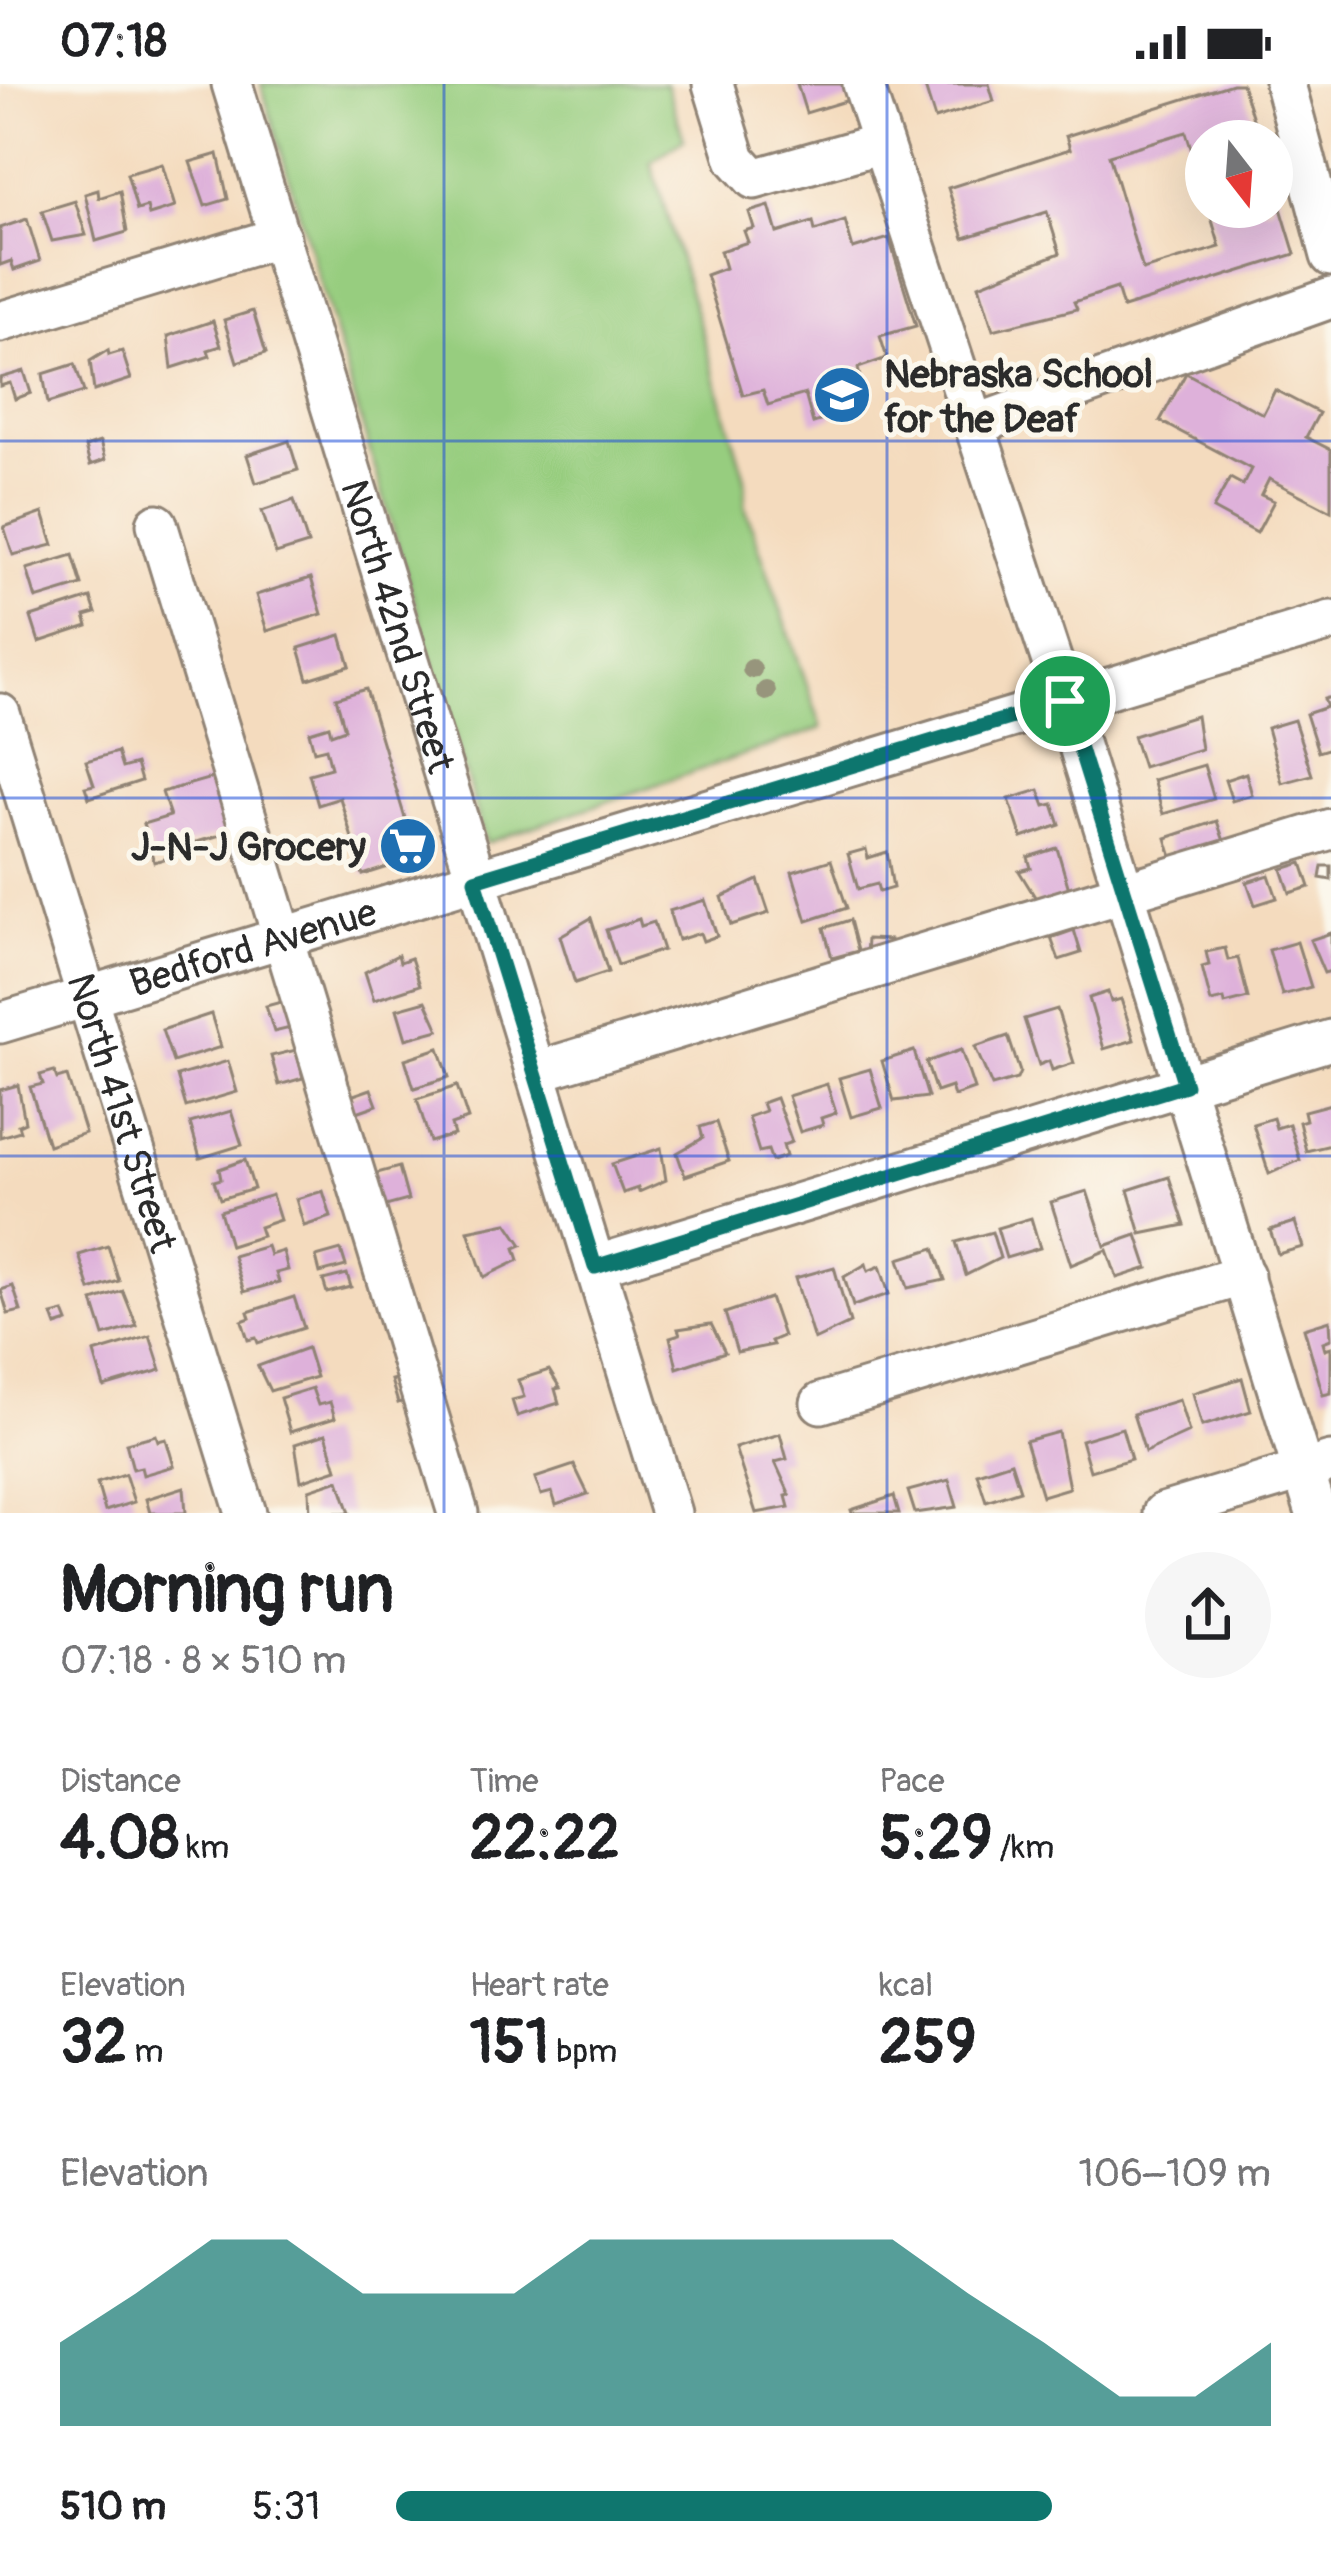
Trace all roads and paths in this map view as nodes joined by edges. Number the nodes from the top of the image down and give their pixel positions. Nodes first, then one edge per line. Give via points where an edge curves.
1 (232, 84) edge
2 (713, 84) edge
3 (863, 84) edge
4 (1285, 84) edge
5 (883, 143) junction
6 (280, 237) junction
7 (1331, 256) edge
8 (1331, 298) edge
9 (0, 322) edge
10 (975, 425) junction
11 (157, 524) dead end
12 (1331, 621) edge
13 (1065, 701) junction
14 (0, 714) edge
15 (1331, 829) edge
16 (475, 880) junction
17 (1124, 892) junction
18 (283, 938) junction
19 (87, 997) junction
20 (0, 1023) edge
21 (1331, 1040) edge
22 (535, 1072) junction
23 (1185, 1085) junction
24 (595, 1267) junction
25 (1244, 1275) junction
26 (821, 1403) dead end
27 (1317, 1466) edge
28 (246, 1513) edge
29 (458, 1513) edge
30 (671, 1513) edge
31 (1163, 1513) edge
32 (1316, 1513) edge

1 - 6 street, North 42nd Street
2 - 5 street via 736,159 754,179
3 - 5 street
4 - 7 street
5 - 10 street
6 - 9 street
6 - 16 street, North 42nd Street
8 - 10 street
10 - 13 street
11 - 18 street
12 - 13 street, Bedford Avenue
13 - 16 street, Bedford Avenue
13 - 17 street
14 - 19 street, North 41st Street
15 - 17 street
16 - 18 street, Bedford Avenue
16 - 22 street, North 42nd Street
17 - 22 street
17 - 23 street
18 - 19 street, Bedford Avenue
18 - 29 street
19 - 20 street, Bedford Avenue
19 - 28 street, North 41st Street
21 - 23 street
22 - 24 street, North 42nd Street
23 - 24 street
23 - 25 street
24 - 30 street, North 42nd Street
25 - 26 street
25 - 27 street
27 - 31 street
27 - 32 street

